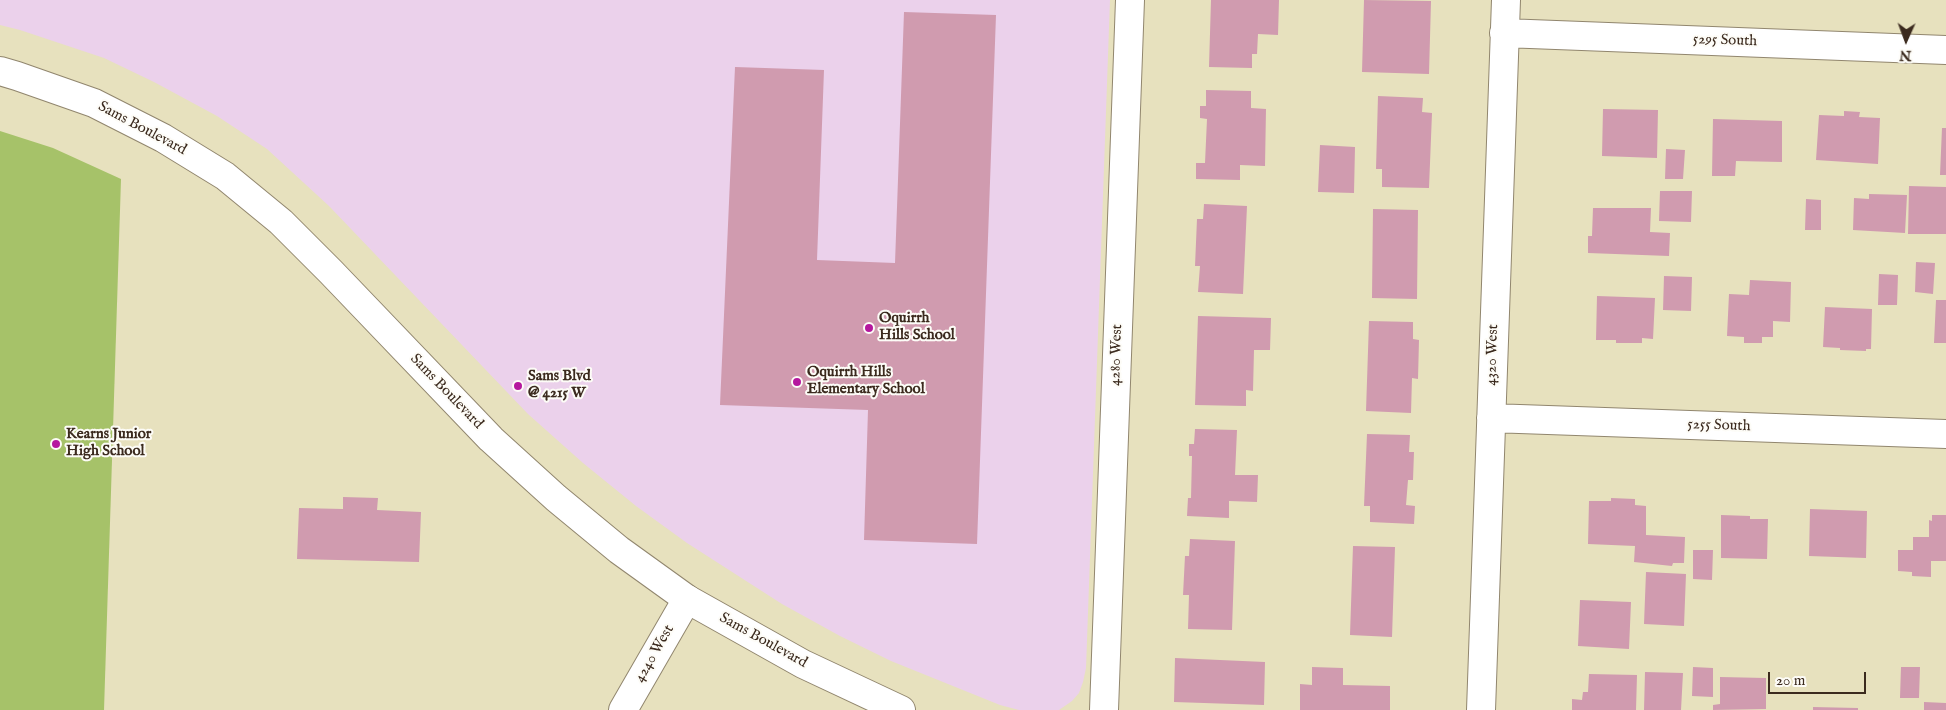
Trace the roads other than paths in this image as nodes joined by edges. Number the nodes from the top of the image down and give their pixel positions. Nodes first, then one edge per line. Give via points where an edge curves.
1 (1130, 0) edge
2 (1506, 0) edge
3 (1504, 33) junction
4 (1946, 50) edge
5 (0, 71) edge
6 (1491, 418) junction
7 (1946, 434) edge
8 (687, 599) junction
9 (623, 710) edge
10 (900, 710) edge
11 (1104, 710) edge
12 (1481, 710) edge

1 - 11 street, 4280 West
2 - 3 street, 4320 West
3 - 4 street, 5295 South
3 - 6 street, 4320 West
5 - 8 street, Sams Boulevard via 94,103 163,138 225,176 280,222 331,272 491,439 619,550
6 - 7 street, 5255 South
6 - 12 street, 4320 West
8 - 9 street, 4240 West
8 - 10 street, Sams Boulevard via 803,664

